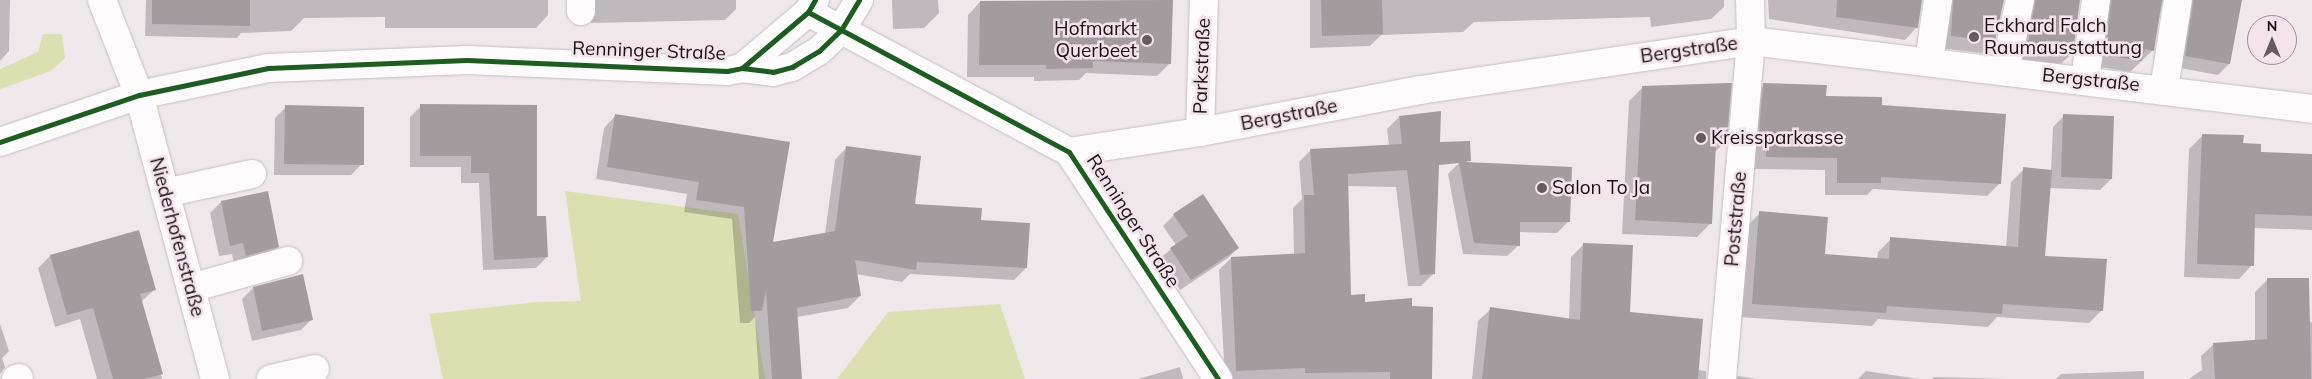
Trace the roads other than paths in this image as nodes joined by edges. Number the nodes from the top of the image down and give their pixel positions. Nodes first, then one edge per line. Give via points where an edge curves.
1 (102, 0) edge
2 (859, 0) edge
3 (1204, 0) edge
4 (1750, 0) edge
5 (1938, 0) edge
6 (2020, 0) edge
7 (2096, 0) edge
8 (2178, 0) edge
9 (811, 6) edge
10 (841, 30) junction
11 (1751, 41) junction
12 (1929, 62) junction
13 (742, 68) junction
14 (2005, 70) junction
15 (2085, 80) junction
16 (2164, 88) junction
17 (139, 95) junction
18 (2312, 109) edge
19 (1200, 132) junction
20 (0, 142) edge
21 (1070, 152) junction
22 (252, 174) dead end
23 (165, 193) junction
24 (288, 261) dead end
25 (190, 288) junction
26 (315, 369) dead end
27 (215, 379) edge
28 (271, 379) edge
29 (1218, 379) edge
30 (1722, 379) edge

1 - 17 street, Niederhofenstraße
2 - 10 street
3 - 19 street, Parkstraße
4 - 11 street, Poststraße
5 - 12 street
6 - 14 street
7 - 15 street
8 - 16 street
9 - 10 street, Renninger Straße
9 - 13 street, Renninger Straße
10 - 13 street via 819,51 792,67 773,72
10 - 21 street, Renninger Straße
11 - 12 street, Bergstraße
11 - 19 street, Bergstraße via 1420,90
11 - 30 street, Poststraße
12 - 14 street, Bergstraße
13 - 17 street, Renninger Straße via 467,60 278,67
14 - 15 street, Bergstraße
15 - 16 street, Bergstraße
16 - 18 street, Bergstraße
17 - 20 street, Renninger Straße
17 - 23 street, Niederhofenstraße
19 - 21 street, Bergstraße
21 - 29 street, Renninger Straße
22 - 23 street
23 - 25 street, Niederhofenstraße
24 - 25 street
25 - 27 street, Niederhofenstraße
26 - 28 street

